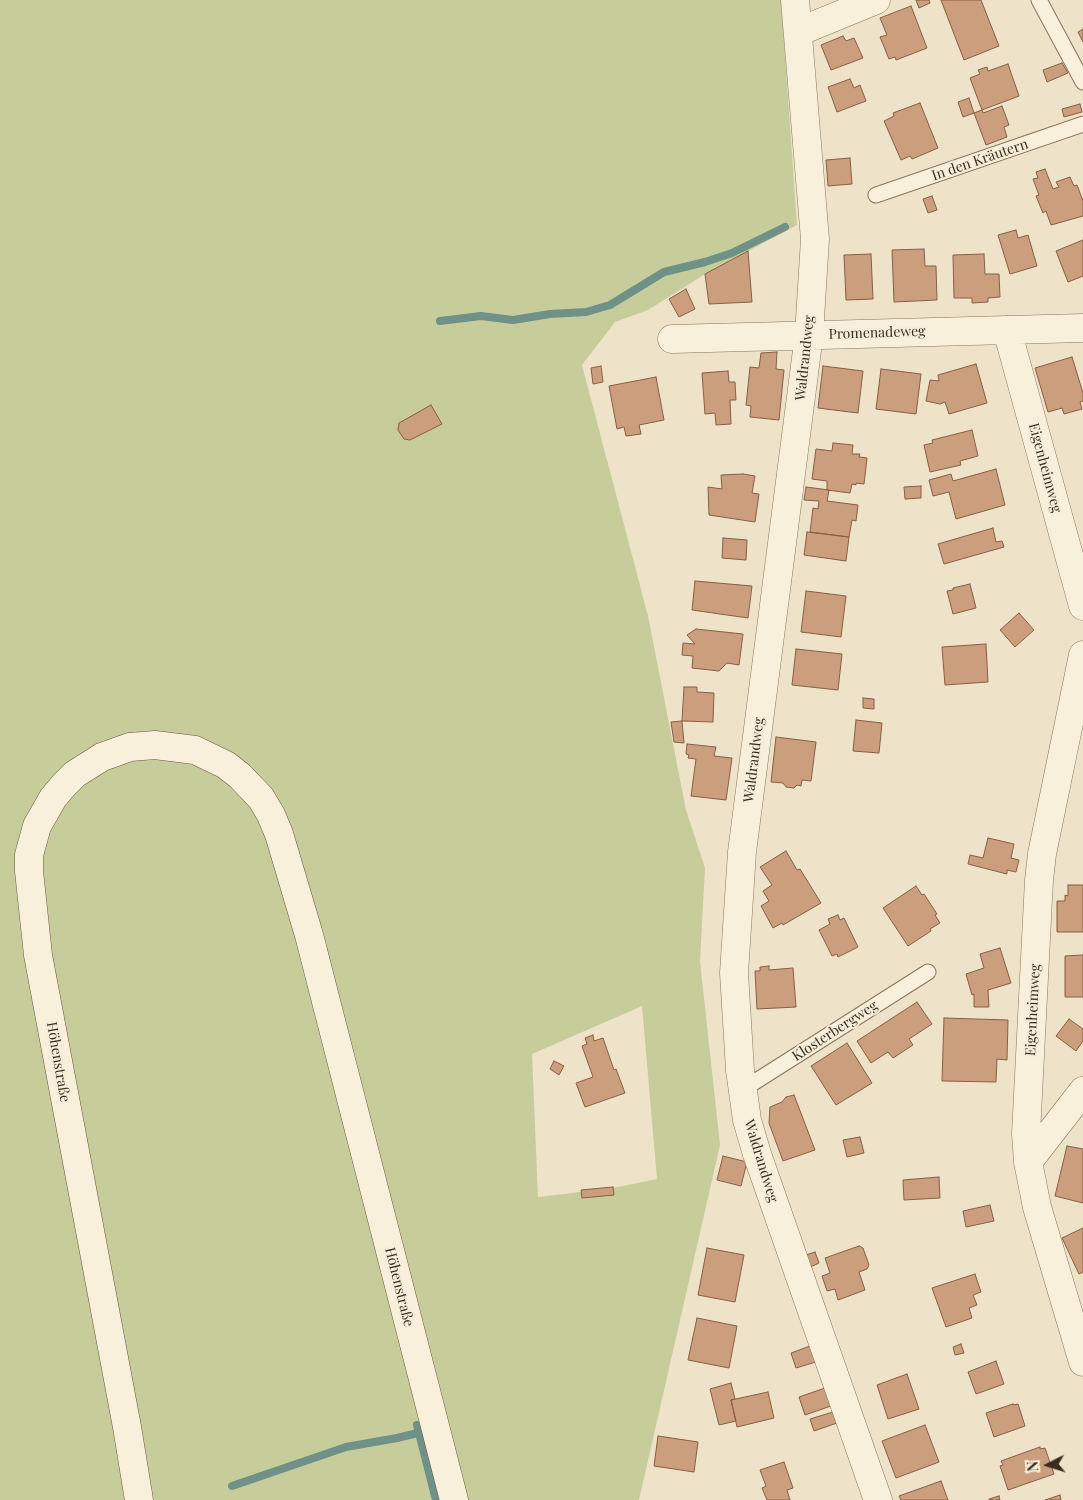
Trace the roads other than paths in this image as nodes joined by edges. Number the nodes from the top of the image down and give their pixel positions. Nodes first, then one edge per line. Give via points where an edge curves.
1 (795, 0) edge
2 (876, 0) edge
3 (1039, 0) edge
4 (798, 32) junction
5 (1083, 82) edge
6 (1083, 124) edge
7 (876, 195) dead end
8 (1083, 328) edge
9 (1007, 330) junction
10 (809, 335) junction
11 (672, 339) dead end
12 (1083, 606) edge
13 (1083, 655) edge
14 (928, 972) dead end
15 (742, 1090) junction
16 (1083, 1091) edge
17 (1028, 1162) junction
18 (1075, 1306) edge
19 (1083, 1362) edge
20 (139, 1500) edge
21 (454, 1500) edge
22 (878, 1500) edge

1 - 4 street, Waldrandweg
2 - 4 street
3 - 5 lane
4 - 10 street, Waldrandweg via 815,239
6 - 7 lane, In den Kräutern
8 - 9 street, Promenadeweg
9 - 10 street, Promenadeweg
9 - 12 street, Eigenheimweg
10 - 11 street, Promenadeweg
10 - 15 street, Waldrandweg via 742,852 734,973
13 - 17 street, Eigenheimweg via 1040,871 1026,1134
14 - 15 lane, Klosterbergweg
15 - 22 street, Waldrandweg via 757,1154
16 - 17 street
17 - 18 street, Eigenheimweg via 1037,1208
18 - 19 street, Eigenheimweg
20 - 21 street, Höhenstraße via 38,955 29,855 37,826 53,798 75,774 89,764 122,750 155,745 208,755 240,776 261,798 271,815 311,942

